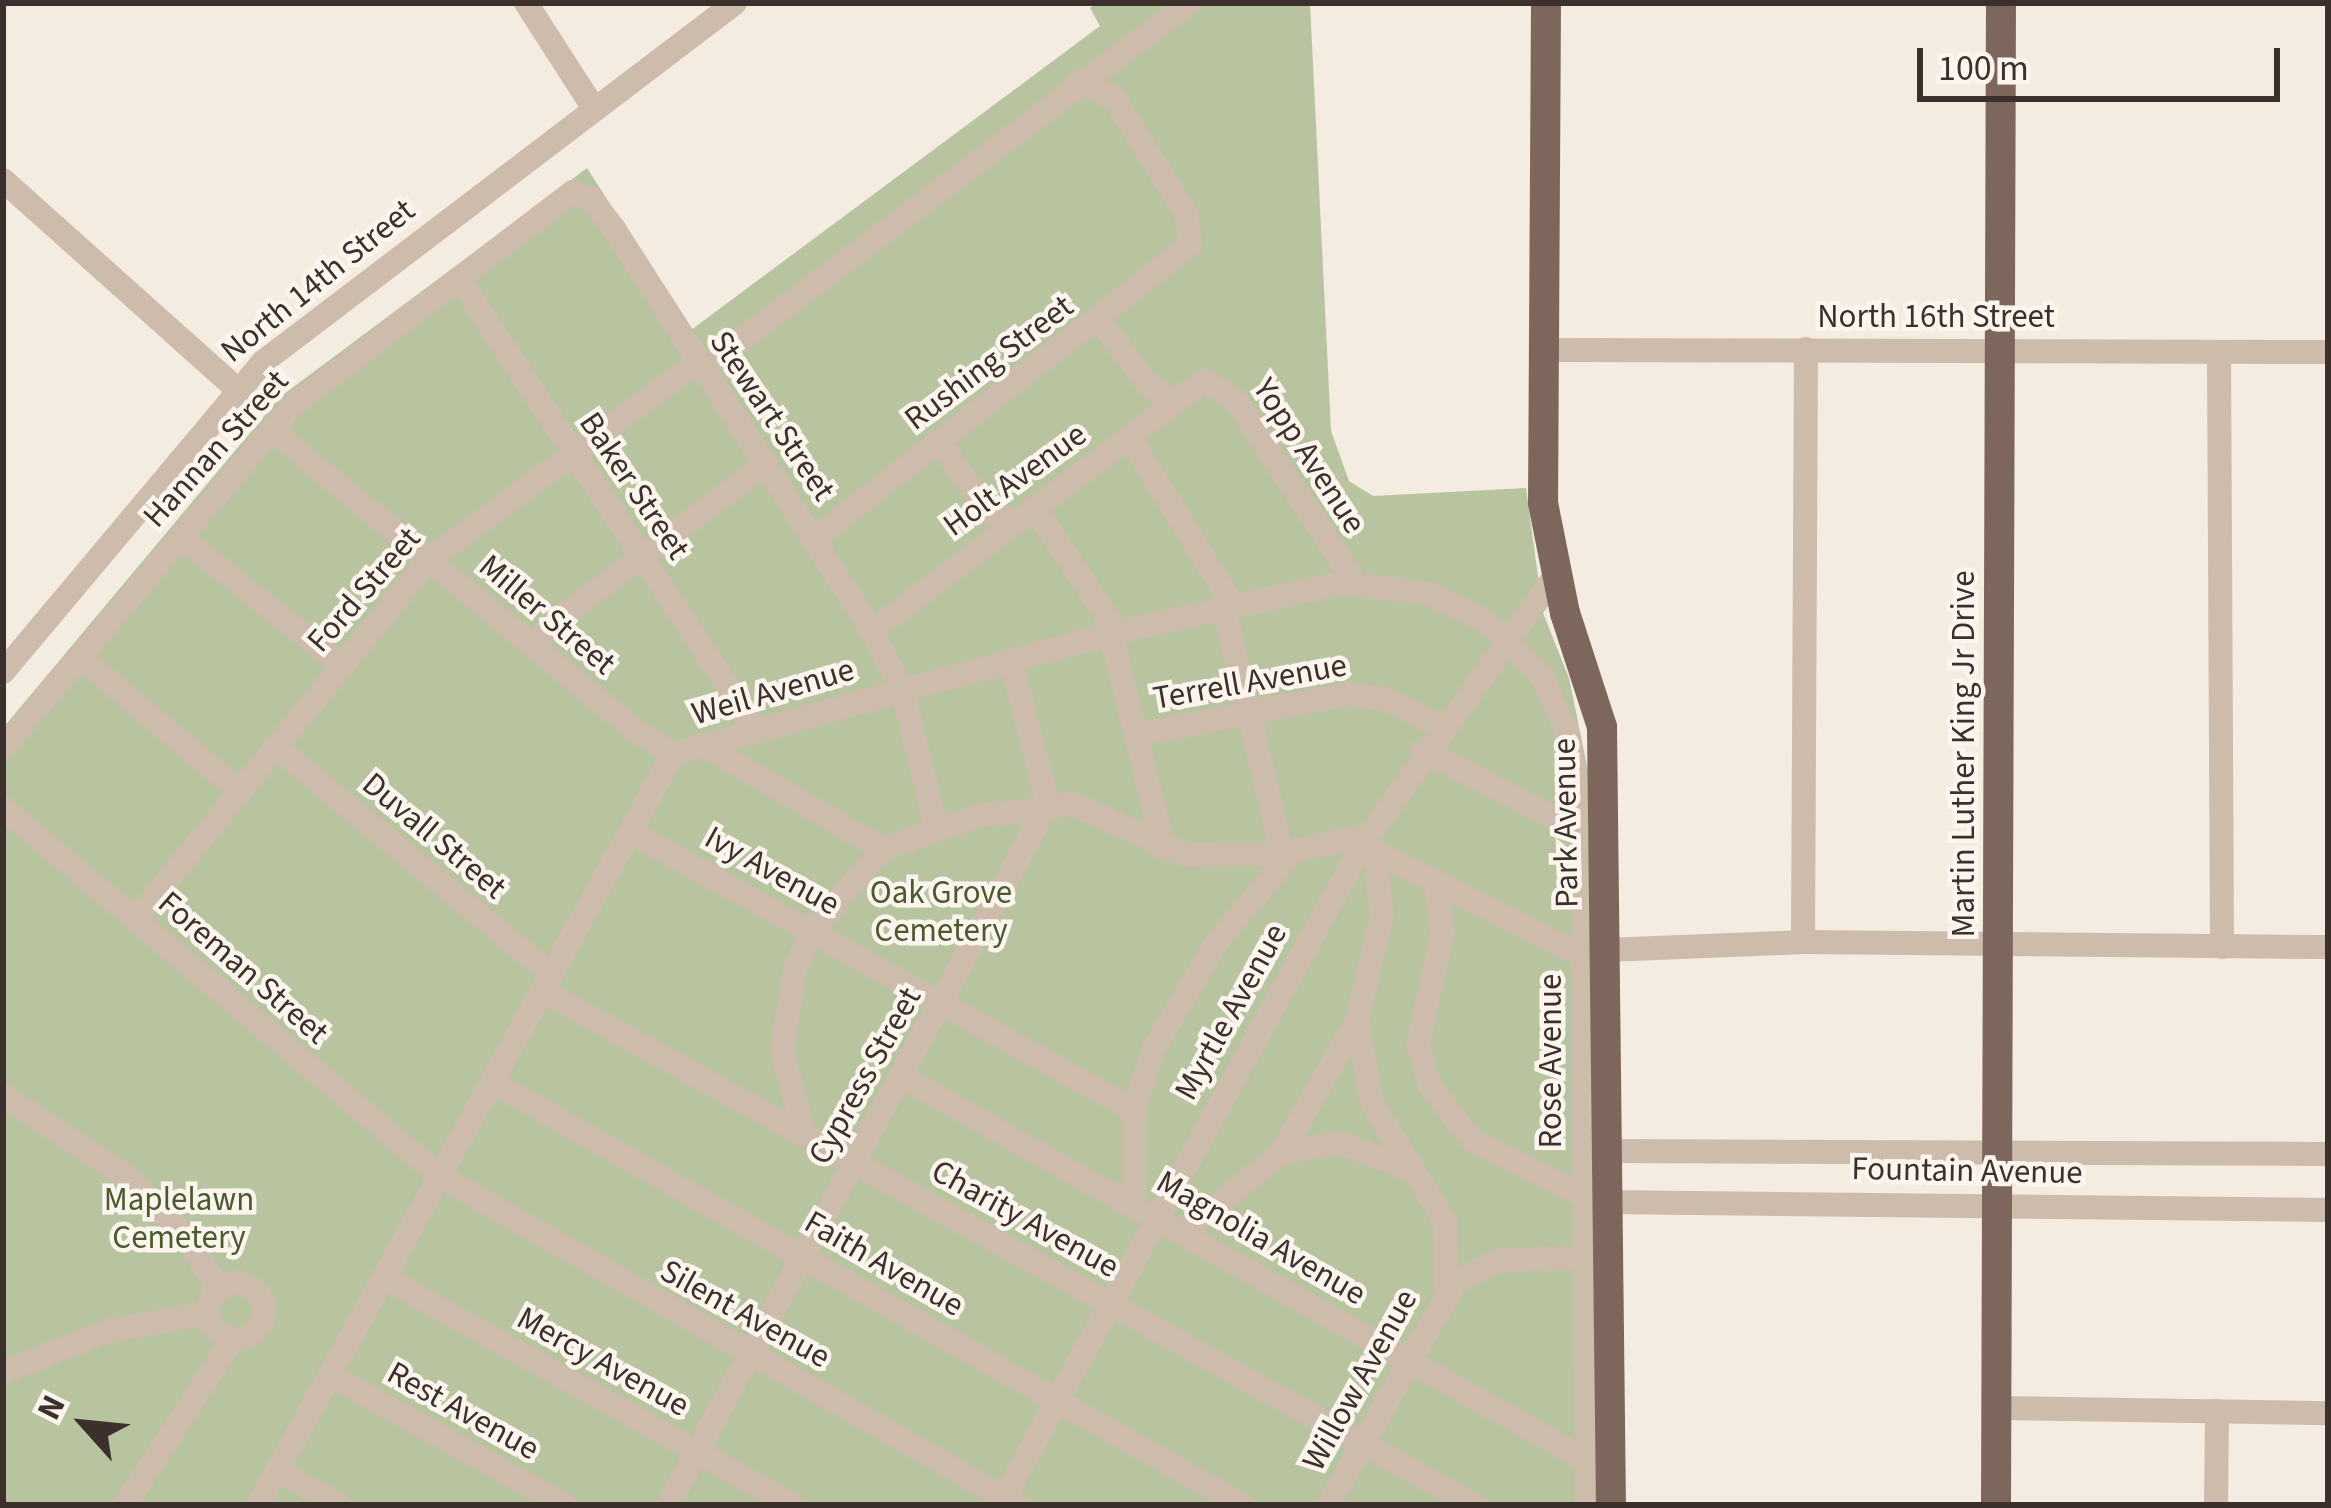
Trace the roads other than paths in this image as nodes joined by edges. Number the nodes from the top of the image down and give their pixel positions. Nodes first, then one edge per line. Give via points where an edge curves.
1 (526, 3) edge
2 (735, 3) edge
3 (1189, 3) edge
4 (1546, 3) edge
5 (2001, 3) edge
6 (1079, 81) junction
7 (593, 107) junction
8 (3, 180) edge
9 (573, 192) joint
10 (459, 279) junction
11 (1100, 321) junction
12 (1806, 349) junction
13 (1543, 350) junction
14 (2002, 351) junction
15 (2219, 352) junction
16 (2328, 352) edge
17 (698, 367) junction
18 (1197, 382) joint
19 (237, 388) junction
20 (1172, 399) junction
21 (272, 430) junction
22 (1130, 436) junction
23 (939, 441) junction
24 (571, 451) junction
25 (765, 465) junction
26 (1034, 507) junction
27 (1011, 521) junction
28 (180, 537) junction
29 (814, 538) junction
30 (641, 556) junction
31 (429, 560) junction
32 (1556, 574) junction
33 (1357, 585) junction
34 (1227, 604) junction
35 (872, 631) junction
36 (1114, 633) junction
37 (1507, 637) junction
38 (534, 646) junction
39 (80, 656) junction
40 (1011, 660) junction
41 (342, 665) junction
42 (3, 672) edge
43 (902, 689) junction
44 (1250, 714) junction
45 (1440, 726) junction
46 (755, 729) junction
47 (1136, 735) junction
48 (274, 746) junction
49 (705, 746) junction
50 (3, 748) edge
51 (1423, 750) junction
52 (673, 754) junction
53 (238, 790) junction
54 (1048, 805) junction
55 (3, 808) edge
56 (936, 826) junction
57 (630, 832) junction
58 (1582, 832) junction
59 (1366, 846) junction
60 (883, 849) junction
61 (1165, 850) junction
62 (1287, 852) junction
63 (1435, 881) junction
64 (136, 919) junction
65 (812, 930) junction
66 (1803, 942) junction
67 (1999, 947) junction
68 (2222, 947) junction
69 (2328, 947) edge
70 (1595, 953) junction
71 (547, 983) junction
72 (943, 1003) junction
73 (1357, 1021) junction
74 (902, 1077) junction
75 (492, 1082) junction
76 (3, 1095) edge
77 (1134, 1110) junction
78 (804, 1133) junction
79 (1606, 1151) junction
80 (1998, 1151) junction
81 (1281, 1153) junction
82 (2328, 1154) edge
83 (856, 1162) junction
84 (1416, 1172) junction
85 (441, 1177) junction
86 (1595, 1199) junction
87 (1134, 1203) junction
88 (1997, 1203) junction
89 (2328, 1210) edge
90 (1157, 1216) junction
91 (1186, 1230) junction
92 (804, 1257) junction
93 (1585, 1258) junction
94 (382, 1277) junction
95 (219, 1289) junction
96 (1446, 1293) junction
97 (1110, 1304) junction
98 (206, 1313) junction
99 (233, 1339) junction
100 (751, 1356) junction
101 (1408, 1362) junction
102 (3, 1372) edge
103 (330, 1375) junction
104 (1057, 1400) junction
105 (1996, 1408) junction
106 (2217, 1411) junction
107 (2328, 1413) edge
108 (1362, 1443) junction
109 (697, 1452) junction
110 (1586, 1460) junction
111 (278, 1470) junction
112 (1007, 1502) edge
113 (125, 1505) edge
114 (258, 1505) edge
115 (339, 1505) edge
116 (565, 1505) edge
117 (668, 1505) edge
118 (792, 1505) edge
119 (1242, 1505) edge
120 (1328, 1505) edge
121 (1474, 1505) edge
122 (1586, 1505) edge
123 (1611, 1505) edge
124 (1996, 1505) edge
125 (2216, 1505) edge

1 - 7 street
2 - 7 street, North 14th Street
3 - 6 street, Ford Street
4 - 13 main road, Park Avenue
5 - 14 main road, Martin Luther King Jr Drive
6 - 11 street, Rushing Street via 1114,98 1193,232 1183,256
6 - 17 street, Ford Street
7 - 19 street, North 14th Street via 321,313
8 - 19 street
9 - 10 street, Hannan Street
9 - 17 street, Stewart Street via 590,198 614,229
10 - 21 street, Hannan Street via 307,394
10 - 24 street, Baker Street
11 - 20 street via 1149,386
11 - 23 street, Rushing Street
12 - 13 street, North 16th Street
12 - 14 street, North 16th Street
12 - 66 street
13 - 32 main road, Park Avenue via 1543,503
14 - 15 street, North 16th Street
14 - 67 main road, Martin Luther King Jr Drive
15 - 16 street, North 16th Street
15 - 68 street
17 - 24 street, Ford Street
17 - 25 street, Stewart Street
18 - 20 street, Holt Avenue
18 - 33 street, Yopp Avenue via 1212,381 1235,399
19 - 42 street, North 14th Street
20 - 22 street, Holt Avenue
21 - 28 street, Hannan Street
21 - 31 street, Miller Street
22 - 26 street, Holt Avenue
22 - 34 street
23 - 27 street via 990,514
23 - 29 street, Rushing Street
24 - 30 street, Baker Street
24 - 31 street, Ford Street
25 - 29 street, Stewart Street
25 - 30 street
26 - 27 street, Holt Avenue
26 - 36 street
27 - 35 street, Holt Avenue
28 - 39 street, Hannan Street
28 - 41 street
29 - 35 street, Stewart Street
30 - 38 street
30 - 46 street, Baker Street
31 - 38 street, Miller Street
31 - 41 street, Ford Street
32 - 37 street, Myrtle Avenue
32 - 70 main road, Park Avenue via 1602,727
33 - 34 street, Weil Avenue
33 - 37 street, Weil Avenue via 1427,593
34 - 36 street, Weil Avenue
34 - 44 street
35 - 43 street, Stewart Street
36 - 40 street, Weil Avenue
36 - 47 street
37 - 45 street, Myrtle Avenue
37 - 58 street, Rose Avenue via 1542,676 1568,737
38 - 52 street, Miller Street
39 - 50 street, Hannan Street
39 - 53 street
40 - 43 street, Weil Avenue
40 - 54 street
41 - 48 street, Ford Street
43 - 46 street, Weil Avenue
43 - 56 street, Stewart Street
44 - 45 street, Terrell Avenue via 1357,693
44 - 47 street, Terrell Avenue
44 - 62 street
45 - 51 street, Myrtle Avenue
46 - 49 street, Weil Avenue
47 - 61 street
48 - 53 street, Ford Street
48 - 71 street, Duvall Street
49 - 52 street, Weil Avenue
49 - 60 street
51 - 58 street
51 - 59 street, Myrtle Avenue
52 - 57 street, Weil Avenue
53 - 64 street, Ford Street
54 - 56 street
54 - 61 street via 1091,806
54 - 72 street, Cypress Street
55 - 64 street, Foreman Street
56 - 60 street
57 - 65 street, Ivy Avenue
57 - 71 street, Weil Avenue
58 - 70 street, Rose Avenue
59 - 62 street via 1354,838
59 - 63 street
59 - 73 street via 1382,915
59 - 90 street, Myrtle Avenue
60 - 65 street
61 - 62 street
62 - 77 street via 1199,967 1153,1050
63 - 70 street
63 - 86 street via 1443,931 1418,1044 1430,1086 1472,1140
64 - 85 street, Foreman Street
65 - 72 street, Ivy Avenue
65 - 78 street via 795,970 782,1051
66 - 67 street
66 - 70 street
67 - 68 street
67 - 80 main road, Martin Luther King Jr Drive
68 - 69 street
70 - 79 main road, Park Avenue
70 - 86 street, Rose Avenue
71 - 75 street, Weil Avenue
71 - 78 street, Charity Avenue
72 - 74 street, Cypress Street
72 - 77 street, Ivy Avenue
73 - 81 street
73 - 84 street via 1372,1103
74 - 83 street, Cypress Street
74 - 87 street, Magnolia Avenue
75 - 85 street, Weil Avenue
75 - 92 street, Faith Avenue
76 - 95 street via 129,1178 186,1238
77 - 87 street
78 - 83 street, Charity Avenue
79 - 80 street, Fountain Avenue
79 - 86 main road, Park Avenue
80 - 82 street, Fountain Avenue
80 - 88 main road, Martin Luther King Jr Drive
81 - 84 street via 1340,1143
81 - 91 street
83 - 92 street, Cypress Street
83 - 97 street, Charity Avenue
84 - 96 street via 1445,1220
85 - 94 street, Weil Avenue
85 - 100 street, Silent Avenue
86 - 88 street, Fountain Avenue
86 - 93 street, Rose Avenue
86 - 123 main road, Park Avenue
87 - 90 street, Magnolia Avenue
88 - 89 street, Fountain Avenue
88 - 105 main road, Martin Luther King Jr Drive
90 - 91 street, Magnolia Avenue
90 - 97 street, Myrtle Avenue
91 - 101 street, Magnolia Avenue
92 - 100 street, Cypress Street
92 - 104 street, Faith Avenue
93 - 96 street, Willow Avenue via 1499,1260
93 - 110 street, Rose Avenue
94 - 103 street, Weil Avenue
94 - 109 street, Mercy Avenue
95 - 98 street
95 - 99 street via 248,1285 265,1308 253,1334
96 - 101 street, Willow Avenue
97 - 104 street, Myrtle Avenue
97 - 108 street, Charity Avenue
98 - 99 street via 216,1333
98 - 102 street via 92,1336
99 - 113 street
100 - 109 street, Cypress Street
100 - 112 street, Silent Avenue
101 - 108 street, Willow Avenue
101 - 110 street, Magnolia Avenue
103 - 111 street, Weil Avenue
103 - 116 street, Rest Avenue
104 - 112 street, Myrtle Avenue
104 - 119 street, Faith Avenue
105 - 106 street
105 - 124 main road, Martin Luther King Jr Drive
106 - 107 street
106 - 125 street
108 - 120 street, Willow Avenue
108 - 121 street, Charity Avenue
109 - 117 street, Cypress Street
109 - 118 street, Mercy Avenue
110 - 122 street, Rose Avenue
111 - 114 street, Weil Avenue
111 - 115 street

